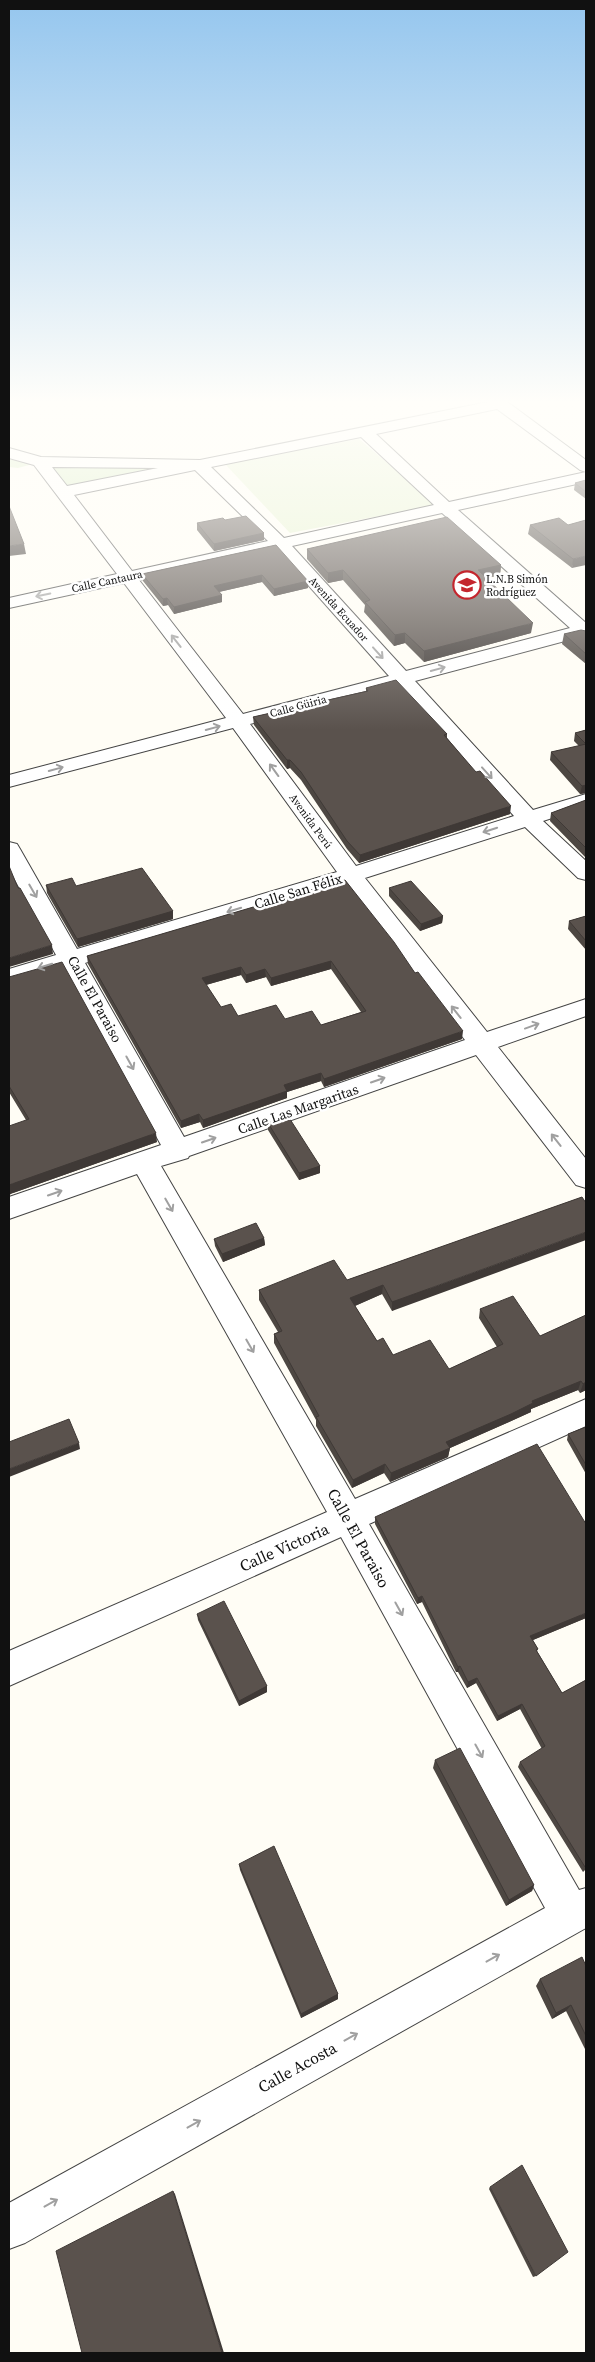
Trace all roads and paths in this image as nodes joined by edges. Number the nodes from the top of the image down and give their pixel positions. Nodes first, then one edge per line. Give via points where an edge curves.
1 (77, 509) edge
2 (245, 509) edge
3 (435, 509) edge
4 (448, 509) edge
5 (280, 543) junction
6 (126, 577) junction
7 (9, 603) edge
8 (585, 631) edge
9 (401, 679) junction
10 (238, 721) junction
11 (9, 781) edge
12 (586, 800) edge
13 (528, 818) junction
14 (9, 849) edge
15 (586, 873) edge
16 (351, 875) junction
17 (72, 958) junction
18 (9, 977) edge
19 (586, 1006) edge
20 (481, 1044) junction
21 (178, 1151) junction
22 (145, 1163) junction
23 (586, 1178) edge
24 (9, 1208) edge
25 (586, 1412) edge
26 (348, 1518) junction
27 (10, 1663) edge
28 (578, 1911) edge
29 (9, 2227) edge

1 - 6 street, Avenida Perú
2 - 5 street, Avenida Ecuador
3 - 5 street, Calle Cantaura
4 - 8 street
5 - 6 street, Calle Cantaura
5 -> 9 street, Avenida Ecuador
6 -> 7 street, Calle Cantaura
10 -> 6 street, Avenida Perú
9 -> 8 street, Calle Güiria
9 - 10 street, Calle Güiria
9 -> 13 street, Avenida Ecuador
11 -> 10 street, Calle Güiria
16 -> 10 street, Avenida Perú
12 - 13 street, Calle San Félix
13 - 15 street, Avenida Ecuador
13 -> 16 street, Calle San Félix
14 -> 17 street, Calle El Paraiso
16 -> 17 street, Calle San Félix
20 -> 16 street, Avenida Perú
17 -> 18 street, Calle San Félix
17 -> 21 street, Calle El Paraiso
20 -> 19 street, Calle Las Margaritas
21 -> 20 street, Calle Las Margaritas
23 -> 20 street, Avenida Perú
21 - 22 street, Calle Las Margaritas
24 -> 22 street, Calle Las Margaritas
22 -> 26 street, Calle El Paraiso
25 - 26 street, Calle Victoria
26 - 27 street, Calle Victoria
26 -> 28 street, Calle El Paraiso
29 -> 28 street, Calle Acosta

